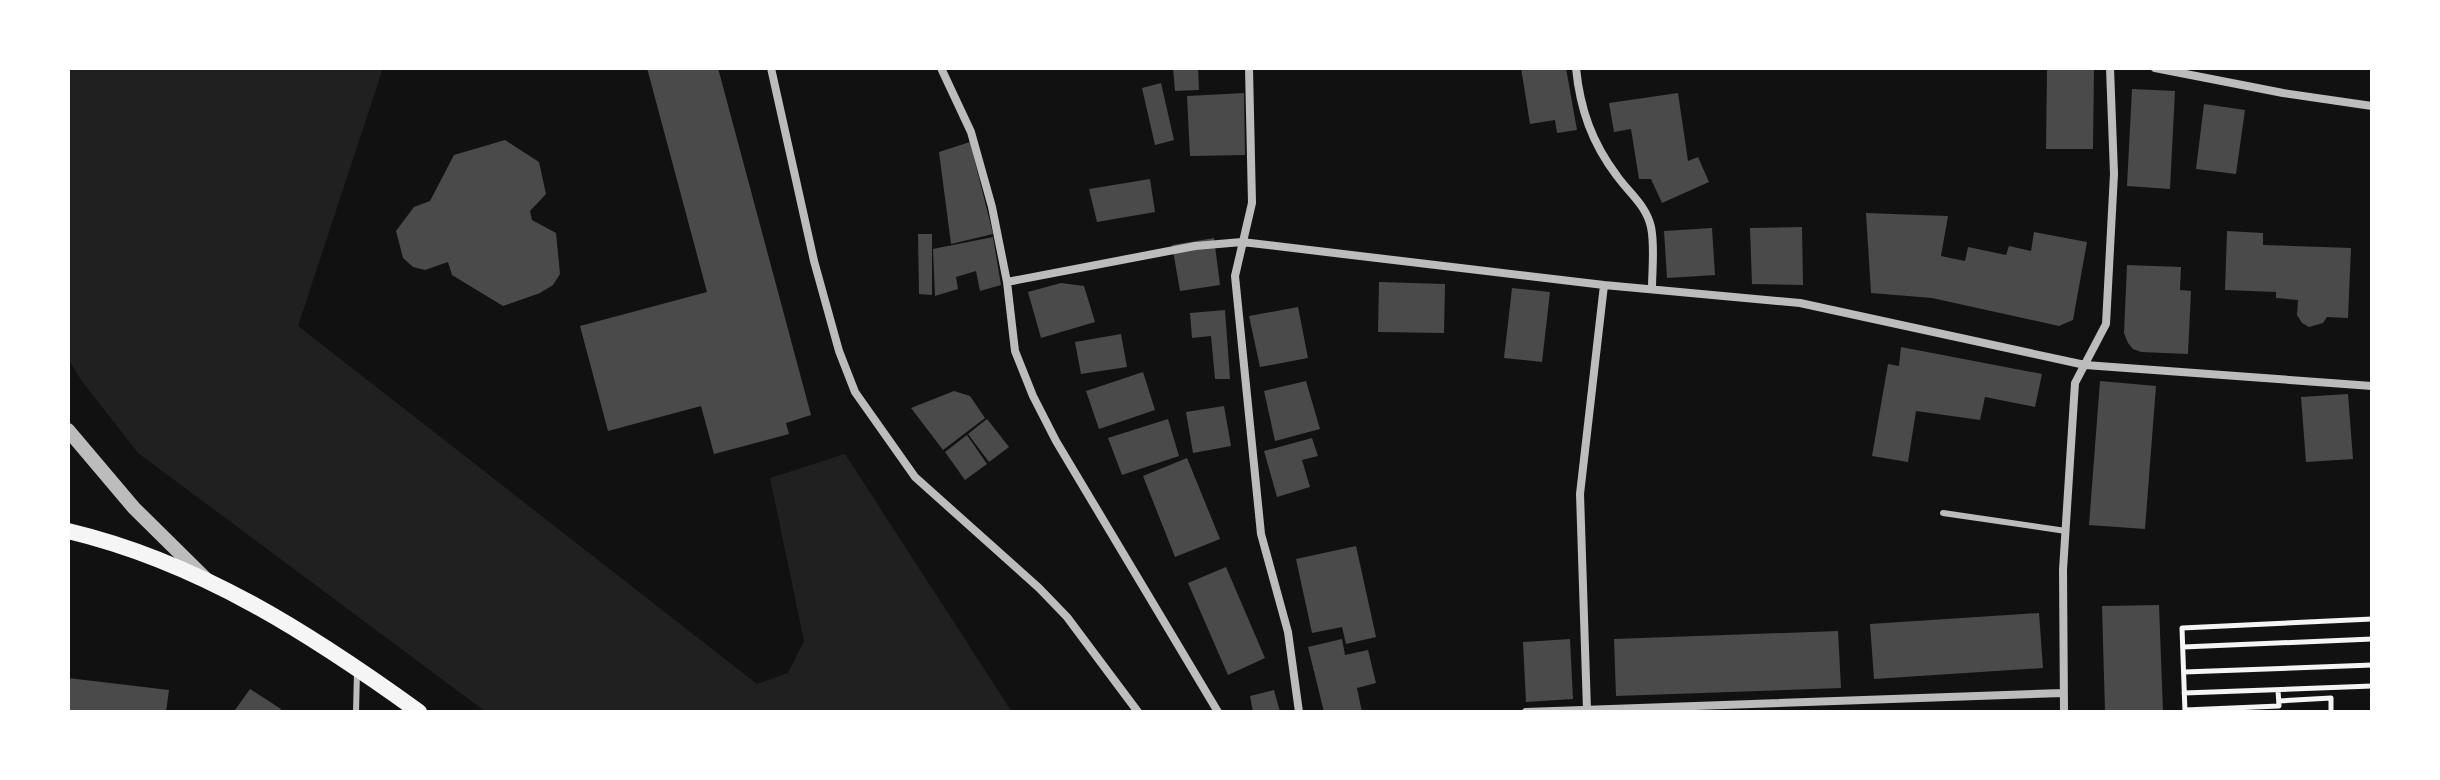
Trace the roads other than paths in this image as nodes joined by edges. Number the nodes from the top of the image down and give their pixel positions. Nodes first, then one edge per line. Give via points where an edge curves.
1 (771, 68) edge
2 (941, 68) edge
3 (1249, 68) edge
4 (1576, 68) edge
5 (2110, 68) edge
6 (2155, 68) edge
7 (2372, 106) edge
8 (1242, 242) junction
9 (1007, 282) junction
10 (1604, 285) junction
11 (1652, 289) junction
12 (2085, 365) junction
13 (2372, 386) edge
14 (68, 430) edge
15 (1943, 513) dead end
16 (68, 531) edge
17 (2066, 531) junction
18 (206, 579) junction
19 (357, 669) junction
20 (2062, 693) junction
21 (1587, 710) junction
22 (356, 712) edge
23 (419, 712) edge
24 (1138, 712) edge
25 (1218, 712) edge
26 (1299, 712) edge
27 (1526, 712) edge
28 (2064, 712) edge

1 - 24 street via 814,261 855,392 915,477 1067,617
2 - 9 street via 971,132
3 - 8 street via 1252,203
4 - 11 street via 1591,137 1642,204 1651,228
5 - 12 street via 2114,174 2106,324
6 - 7 street
8 - 9 street
8 - 10 street
8 - 26 street via 1235,276 1261,534 1288,632
9 - 25 street via 1015,351 1033,396
10 - 11 street
10 - 21 street via 1580,494
11 - 12 street via 1800,303
12 - 13 street
12 - 17 street via 2075,383
14 - 18 street via 134,508
15 - 17 lane
16 - 18 main road
17 - 20 street
18 - 19 main road via 263,608
19 - 22 lane
19 - 23 main road
20 - 21 street
20 - 28 street
21 - 27 street

